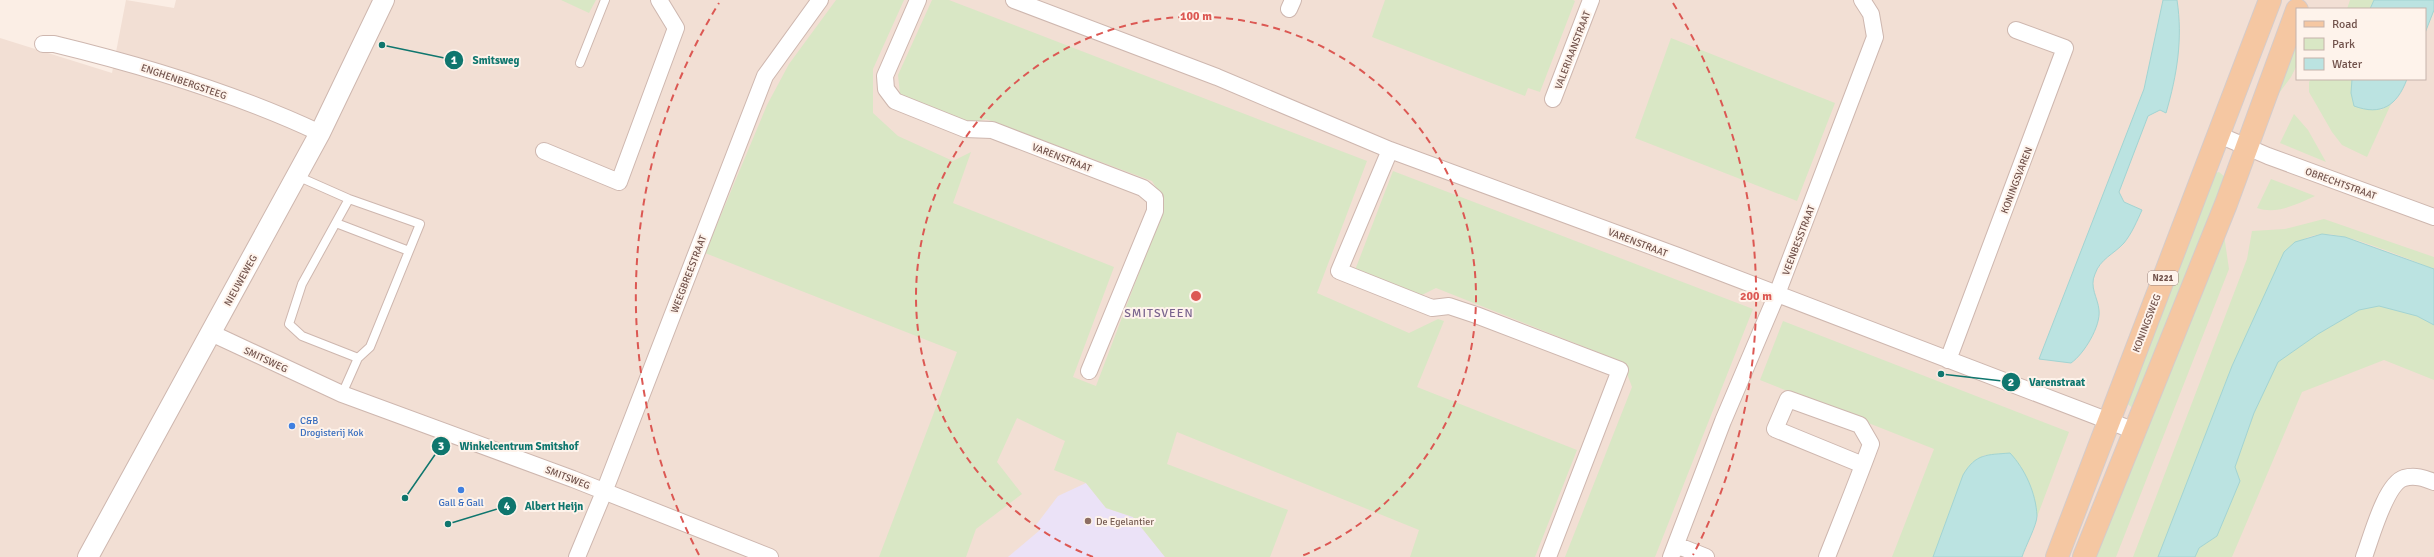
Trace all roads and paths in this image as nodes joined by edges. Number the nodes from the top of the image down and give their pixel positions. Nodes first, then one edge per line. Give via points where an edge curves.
1 (384, 0) edge
2 (605, 0) edge
3 (659, 0) edge
4 (918, 0) edge
5 (1014, 0) edge
6 (1591, 0) edge
7 (1862, 0) edge
8 (2270, 0) edge
9 (817, 1) edge
10 (2296, 13) edge
11 (2016, 30) dead end
12 (44, 44) dead end
13 (580, 62) dead end
14 (1553, 99) dead end
15 (320, 133) junction
16 (2219, 135) junction
17 (2248, 147) junction
18 (1390, 150) junction
19 (544, 151) dead end
20 (296, 176) junction
21 (349, 200) junction
22 (2434, 217) edge
23 (336, 223) junction
24 (409, 251) junction
25 (1777, 294) junction
26 (211, 333) junction
27 (358, 358) junction
28 (1948, 360) junction
29 (1089, 371) dead end
30 (342, 394) junction
31 (2109, 422) junction
32 (2135, 431) junction
33 (1863, 465) junction
34 (2434, 482) edge
35 (604, 492) junction
36 (1673, 551) edge
37 (88, 557) edge
38 (577, 557) edge
39 (770, 557) edge
40 (1548, 557) edge
41 (1706, 557) edge
42 (1827, 557) edge
43 (2057, 557) edge
44 (2084, 557) edge
45 (2364, 557) edge

1 - 15 street, NIEUWEWEG
2 - 13 lane
3 - 19 street via 676,28 619,182
4 - 29 street, VARENSTRAAT via 885,76 886,89 895,101 964,129 992,130 1143,188 1155,198 1155,211
5 - 18 street, VARENSTRAAT via 1217,78
6 - 14 street, VALERIAANSTRAAT
7 - 25 street, VEENBESSTRAAT via 1871,14 1875,37
8 - 16 main road, KONINGSWEG / N221
9 - 35 street, WEEGBREESTRAAT via 765,76
10 - 17 main road, N221
11 - 28 street, KONINGSVAREN via 2065,48
12 - 15 street, ENGHENBERGSTEEG via 54,44 118,60 191,82
15 - 20 street, NIEUWEWEG
16 - 17 street, OBRECHTSTRAAT
16 - 31 main road, KONINGSWEG / N221
17 - 22 street, OBRECHTSTRAAT
17 - 32 main road, N221
18 - 25 street, VARENSTRAAT
18 - 40 street via 1339,271 1432,308 1449,306 1476,315 1620,370
20 - 21 lane
20 - 26 street, NIEUWEWEG
21 - 23 lane
21 - 24 lane via 420,224
23 - 24 lane
23 - 27 lane via 302,284 289,324 302,336
24 - 27 lane via 370,347
25 - 28 street, VARENSTRAAT
25 - 36 street, VEENBESSTRAAT via 1723,421
26 - 30 street, SMITSWEG
26 - 37 street, NIEUWEWEG
27 - 30 lane
28 - 31 street, VARENSTRAAT
30 - 35 street, SMITSWEG
31 - 32 street, VARENSTRAAT
31 - 43 main road, KONINGSWEG / N221
32 - 44 main road, N221
33 - 33 street via 1775,429 1788,399 1860,425 1871,444
33 - 42 street
34 - 45 street via 2420,476 2403,478 2390,488
35 - 38 street, WEEGBREESTRAAT
35 - 39 street, SMITSWEG
36 - 41 street, VEENBESSTRAAT

